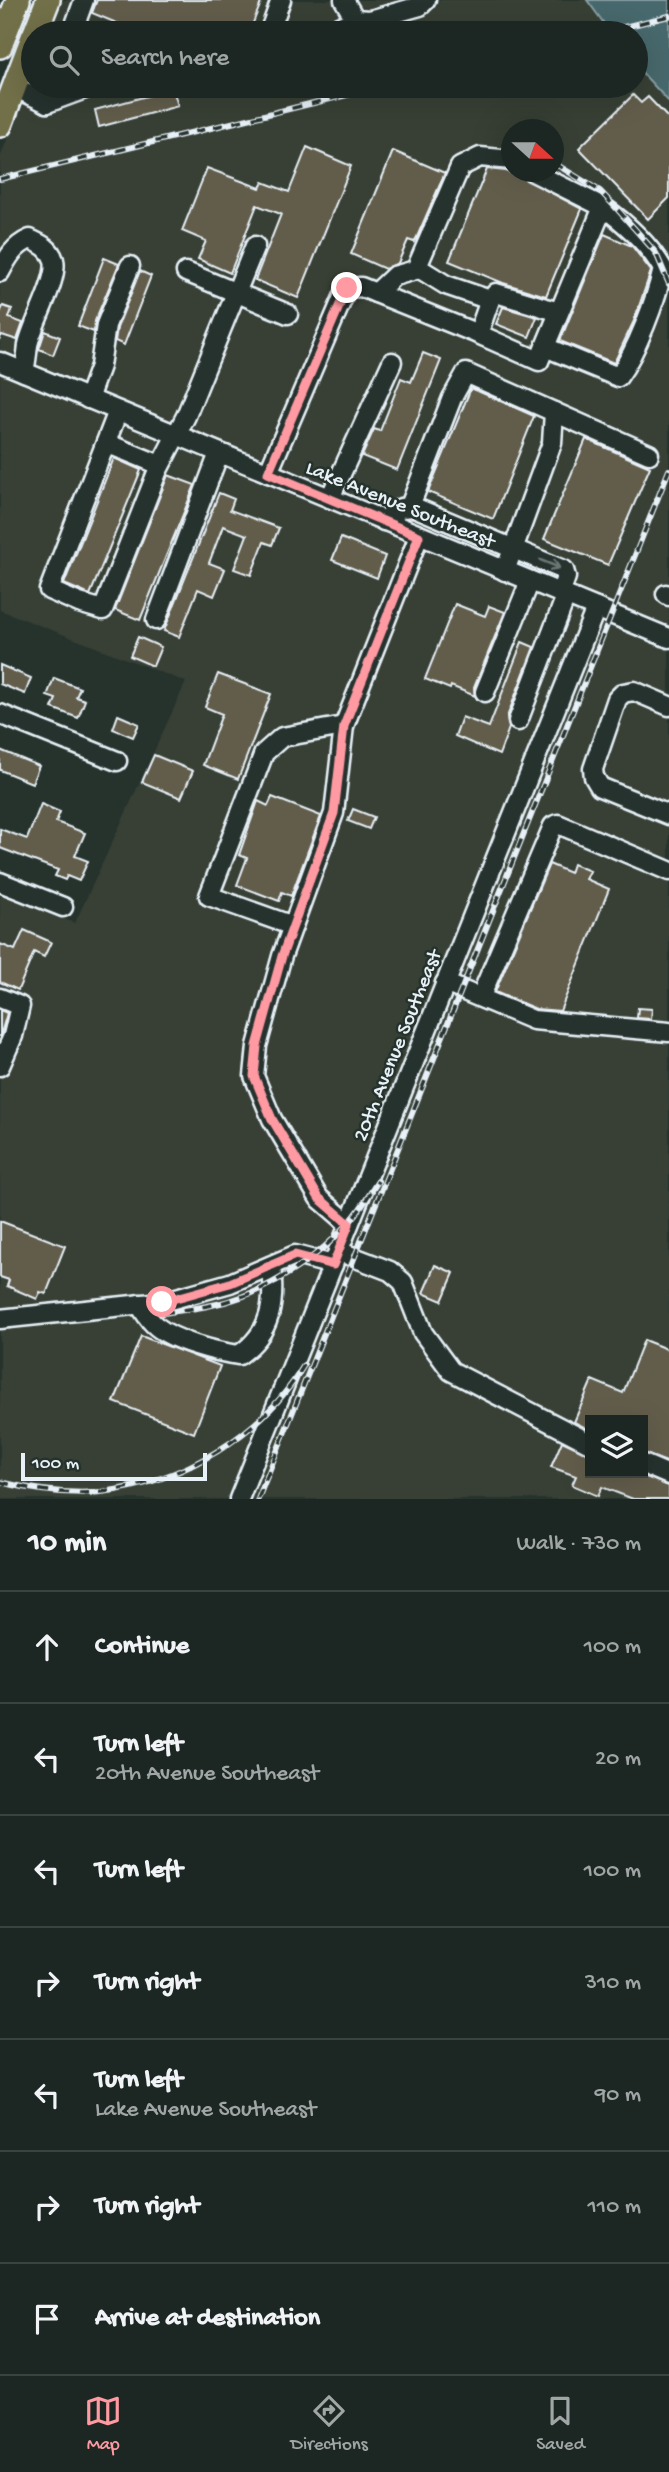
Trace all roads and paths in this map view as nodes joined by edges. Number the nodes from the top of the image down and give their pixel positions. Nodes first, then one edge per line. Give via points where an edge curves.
1 (18, 0) edge
2 (48, 0) edge
3 (84, 0) edge
4 (281, 0) edge
5 (344, 0) edge
6 (426, 0) edge
7 (355, 19) junction
8 (40, 21) edge
9 (76, 21) edge
10 (273, 21) edge
11 (351, 21) edge
12 (2, 37) edge
13 (21, 69) edge
14 (14, 87) junction
15 (21, 88) edge
16 (1, 119) edge
17 (501, 159) edge
18 (553, 182) edge
19 (603, 207) junction
20 (256, 246) dead end
21 (130, 266) dead end
22 (419, 269) junction
23 (0, 272) edge
24 (186, 272) dead end
25 (236, 292) junction
26 (376, 293) junction
27 (490, 300) junction
28 (559, 312) junction
29 (288, 314) dead end
30 (478, 334) junction
31 (545, 347) junction
32 (0, 362) edge
33 (392, 362) dead end
34 (24, 372) junction
35 (88, 399) junction
36 (118, 411) junction
37 (554, 412) junction
38 (175, 434) junction
39 (106, 443) junction
40 (219, 453) junction
41 (649, 454) dead end
42 (160, 465) junction
43 (268, 473) junction
44 (330, 498) junction
45 (410, 506) junction
46 (384, 521) junction
47 (452, 524) junction
48 (419, 536) junction
49 (443, 545) junction
50 (512, 549) junction
51 (505, 571) junction
52 (530, 581) junction
53 (563, 595) junction
54 (596, 608) junction
55 (156, 620) dead end
56 (669, 638) edge
57 (485, 692) dead end
58 (669, 706) edge
59 (0, 714) edge
60 (518, 721) dead end
61 (344, 726) junction
62 (117, 761) dead end
63 (669, 815) edge
64 (669, 871) edge
65 (0, 882) edge
66 (63, 907) dead end
67 (293, 926) junction
68 (445, 983) junction
69 (481, 996) junction
70 (0, 998) edge
71 (669, 1032) edge
72 (0, 1066) edge
73 (349, 1224) junction
74 (335, 1258) junction
75 (271, 1266) junction
76 (139, 1304) junction
77 (0, 1319) edge
78 (585, 1440) edge
79 (648, 1466) edge
80 (669, 1475) edge
81 (239, 1499) edge

1 - 12 main road
2 - 8 main road
3 - 9 street
4 - 10 street
5 - 7 street
6 - 7 street via 420,6 370,20
7 - 11 street
13 - 14 main road
14 - 15 street
14 - 16 main road
17 - 22 street via 480,157 460,167 416,267
18 - 19 street
19 - 28 street
19 - 31 street via 629,226 663,269 634,350 618,377
20 - 25 street
21 - 35 street via 106,325 100,366
22 - 26 street via 394,276
22 - 27 street via 446,285
23 - 34 street via 8,256 30,239 47,247 55,262
24 - 25 street
25 - 29 street
25 - 38 street
26 - 30 street
26 - 43 street via 347,288
27 - 28 street via 496,293
27 - 30 street
28 - 31 street
30 - 31 street via 539,361
32 - 34 street, Lake Avenue Southeast
33 - 44 street
34 - 35 street, Lake Avenue Southeast
35 - 36 street, Lake Avenue Southeast
36 - 38 street, Lake Avenue Southeast
36 - 39 street
37 - 41 street
37 - 45 street via 466,373
37 - 50 street via 552,443
38 - 40 street, Lake Avenue Southeast
38 - 42 street
39 - 42 street
39 - 42 street via 49,590 79,603 103,610
40 - 43 street, Lake Avenue Southeast
40 - 55 street
43 - 44 street, Lake Avenue Southeast
44 - 46 street, Lake Avenue Southeast
45 - 46 street
45 - 47 street
46 - 48 street, Lake Avenue Southeast
47 - 49 street
47 - 50 street
48 - 49 street, Lake Avenue Southeast
48 - 61 street
49 - 51 street, Lake Avenue Southeast
50 - 51 street
50 -> 53 street via 564,570
51 - 52 street, Lake Avenue Southeast
52 - 53 street, Lake Avenue Southeast
52 - 57 street
53 - 54 street, Lake Avenue Southeast
53 - 60 street
54 - 56 street, Lake Avenue Southeast
54 - 68 street, 20th Avenue Southeast
58 - 63 street via 634,691 623,693 593,769 600,787
59 - 62 street
61 - 67 street via 334,813
61 - 67 street via 282,737 264,752 209,896
64 - 69 street via 558,824 553,826
65 - 66 street
67 - 73 street via 257,1046 254,1076 272,1119 319,1198
68 - 69 street
68 - 73 street, 20th Avenue Southeast
69 - 71 street via 533,1020
70 - 72 street via 20,1006
73 - 74 street, 20th Avenue Southeast
74 - 75 street via 295,1255
74 - 78 street via 390,1271 403,1282 424,1333 452,1371
74 - 81 street, 20th Avenue Southeast
75 - 76 street via 230,1283
75 - 76 street via 274,1295 268,1319 251,1346 239,1355 171,1335 155,1326
76 - 77 street
79 - 80 street

